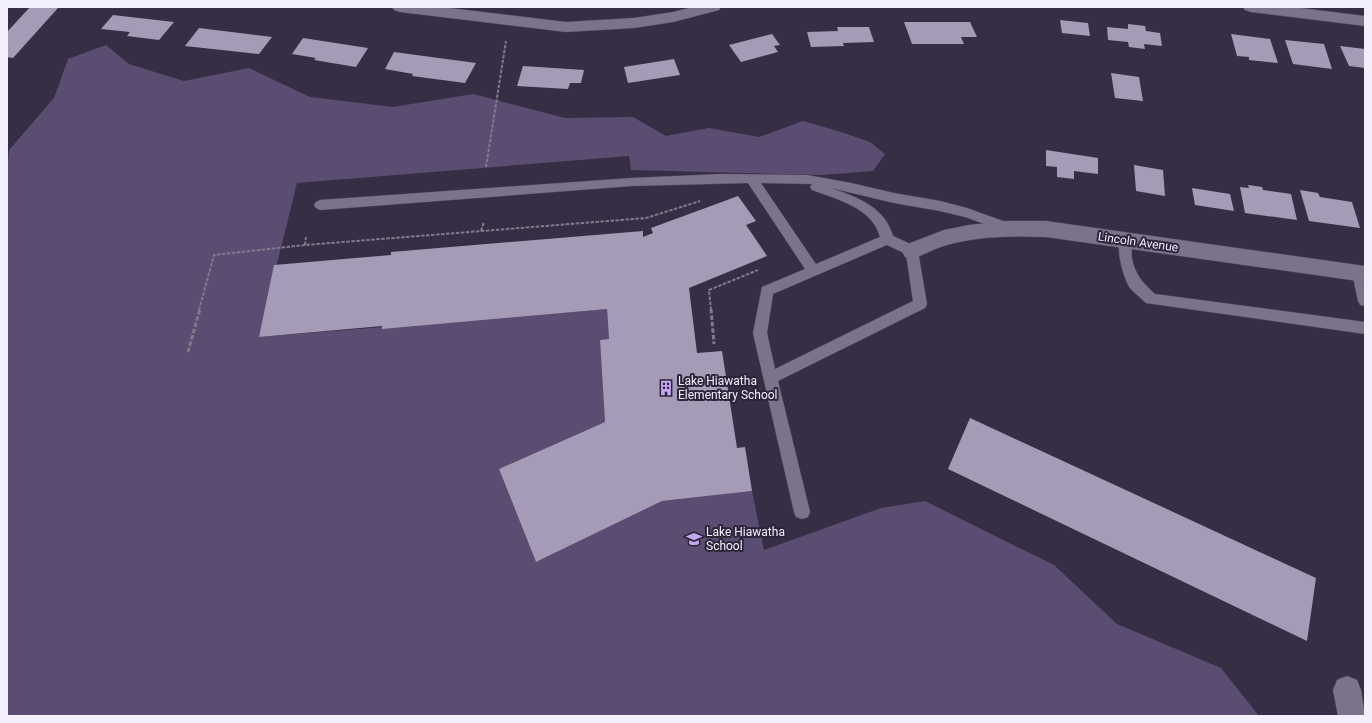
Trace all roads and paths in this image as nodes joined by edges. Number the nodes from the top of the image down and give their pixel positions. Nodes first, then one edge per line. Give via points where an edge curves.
1 (400, 7) edge
2 (713, 7) edge
3 (1251, 7) edge
4 (672, 12) edge
5 (1365, 21) edge
6 (506, 40) dead end
7 (486, 167) dead end
8 (751, 178) junction
9 (785, 179) junction
10 (705, 199) dead end
11 (320, 205) dead end
12 (484, 222) dead end
13 (1010, 228) junction
14 (481, 231) junction
15 (306, 237) dead end
16 (887, 238) junction
17 (1125, 240) junction
18 (305, 245) junction
19 (912, 251) junction
20 (813, 271) junction
21 (1362, 274) edge
22 (1365, 301) edge
23 (1365, 328) edge
24 (188, 352) dead end
25 (771, 378) junction
26 (802, 512) dead end
27 (1347, 690) dead end
28 (1352, 716) edge

1 - 4 street via 566,27 634,23
2 - 4 street
3 - 5 street
6 - 7 path
8 - 9 lane
8 - 11 lane via 632,182
8 - 20 lane
9 - 13 lane via 851,187 940,206
9 - 16 lane via 816,187 871,212 883,226
10 - 14 path via 646,218
12 - 14 path
13 - 17 street, Lincoln Avenue via 1046,229
13 - 19 street, Lincoln Avenue via 976,231 943,239
14 - 18 path
15 - 18 path
16 - 19 lane
16 - 20 lane
17 - 21 street, Lincoln Avenue
17 - 23 lane via 1126,258 1135,284 1151,299
18 - 24 path via 214,255
19 - 25 lane via 920,304
20 - 25 lane via 767,291 760,333
21 - 22 lane
25 - 26 lane
27 - 28 street

